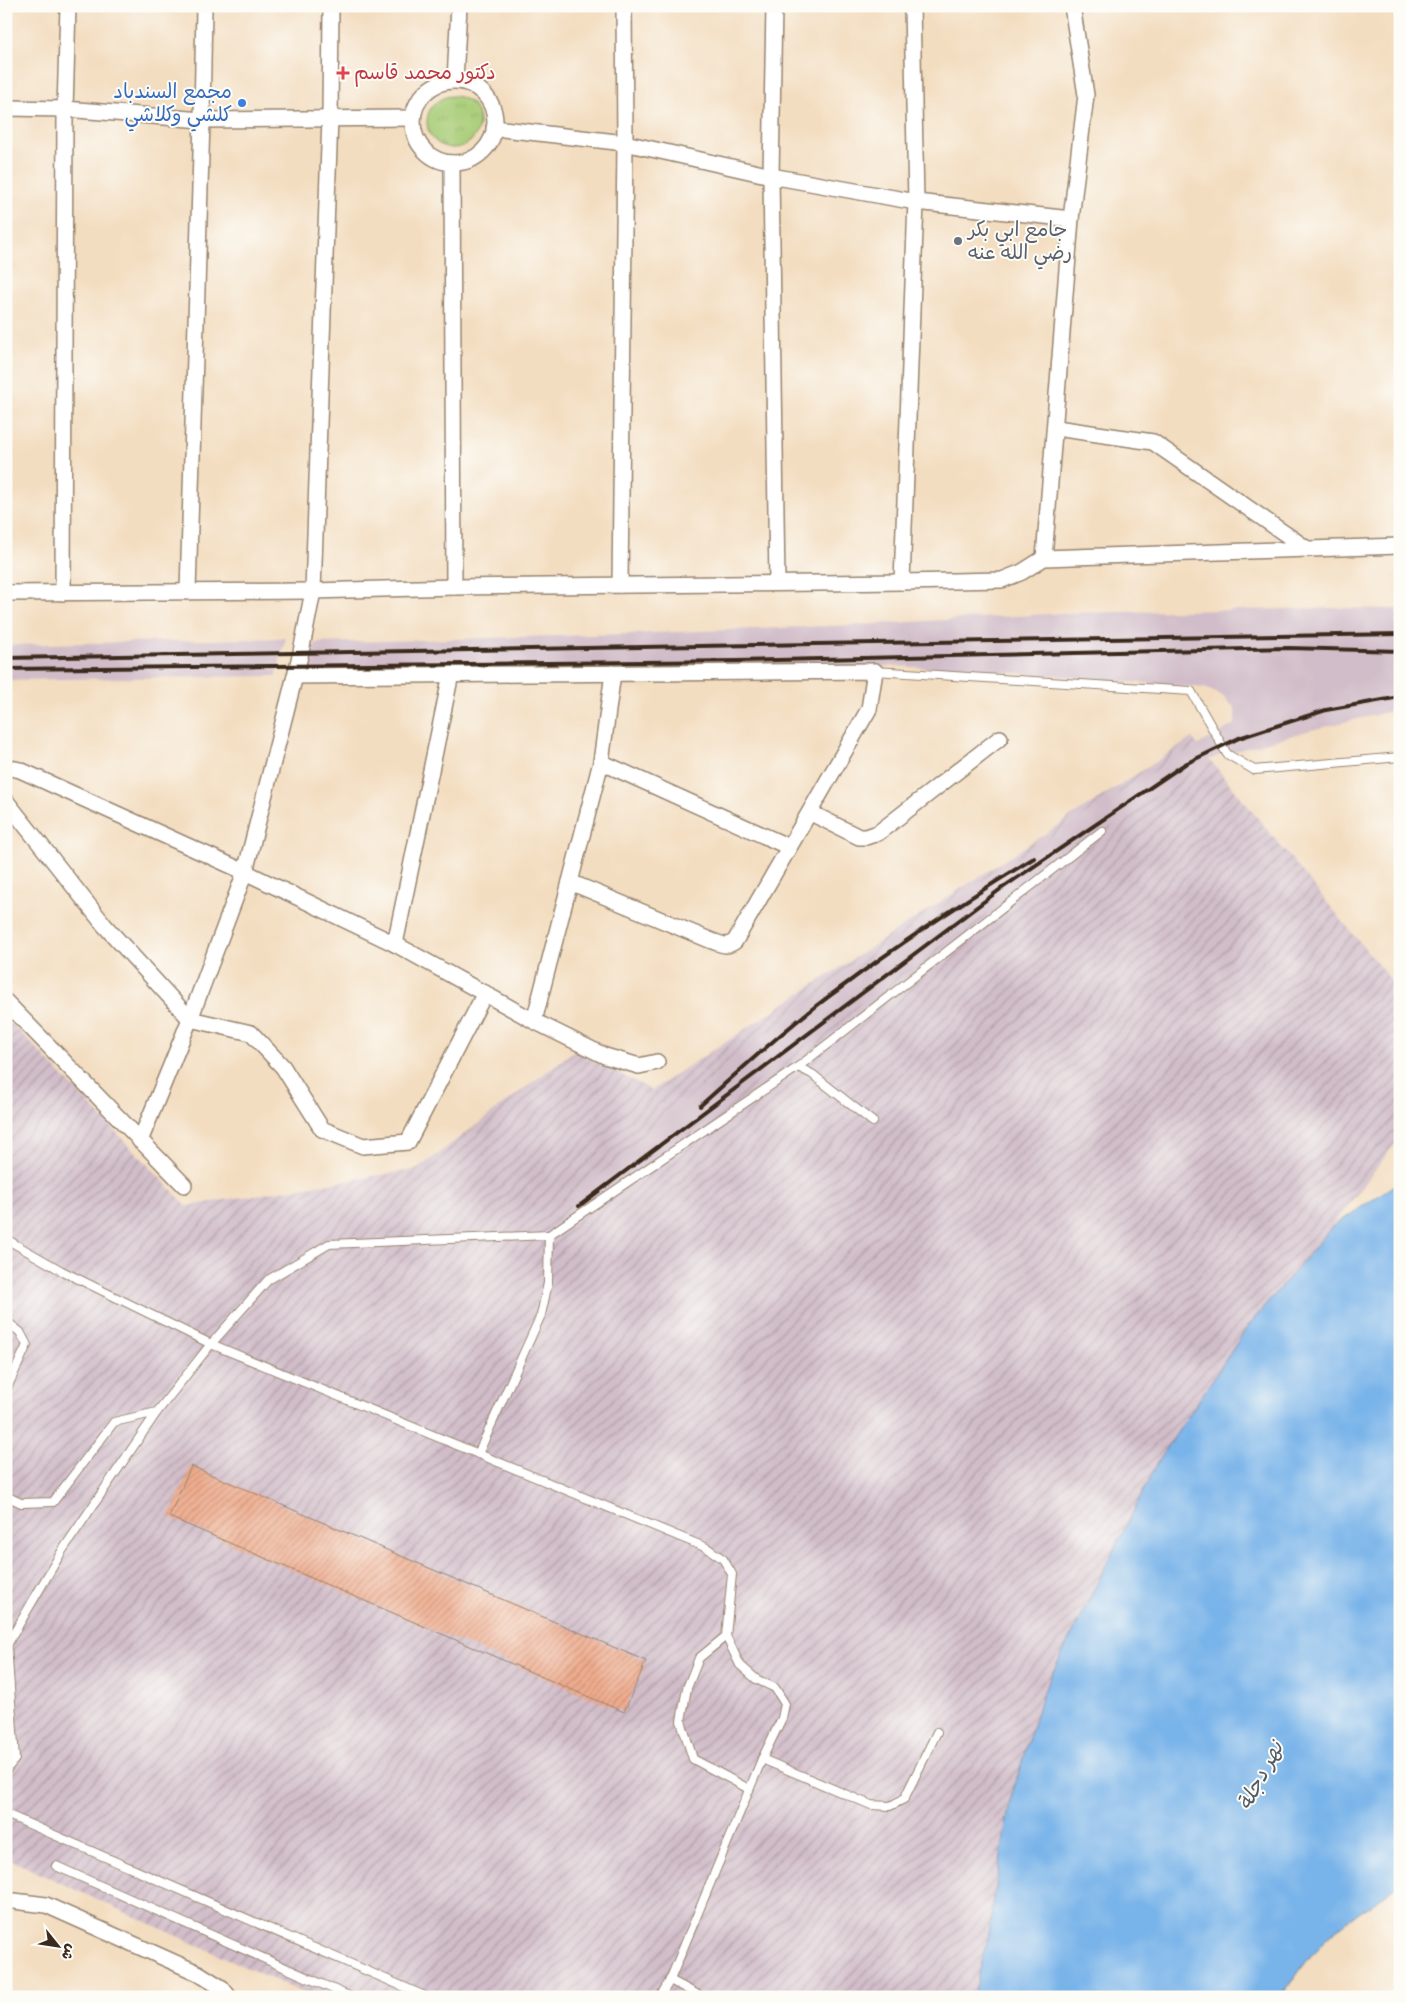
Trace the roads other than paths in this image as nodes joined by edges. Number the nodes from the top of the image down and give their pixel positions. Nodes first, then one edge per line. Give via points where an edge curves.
1 (68, 6) edge
2 (204, 6) edge
3 (331, 6) edge
4 (459, 6) edge
5 (624, 6) edge
6 (774, 6) edge
7 (912, 6) edge
8 (1072, 6) edge
9 (455, 80) junction
10 (6, 108) edge
11 (65, 109) junction
12 (330, 118) junction
13 (412, 118) junction
14 (202, 120) junction
15 (494, 128) junction
16 (625, 143) junction
17 (452, 163) junction
18 (771, 176) junction
19 (916, 202) junction
20 (1071, 219) junction
21 (1056, 428) junction
22 (1400, 546) edge
23 (1308, 549) junction
24 (1044, 558) junction
25 (777, 582) junction
26 (902, 582) junction
27 (620, 585) junction
28 (454, 587) junction
29 (313, 591) junction
30 (188, 592) junction
31 (6, 593) edge
32 (63, 593) junction
33 (874, 671) junction
34 (613, 673) junction
35 (451, 674) junction
36 (295, 676) junction
37 (1000, 738) dead end
38 (1400, 757) edge
39 (601, 762) junction
40 (6, 767) edge
41 (6, 801) edge
42 (810, 813) junction
43 (1102, 831) dead end
44 (789, 846) junction
45 (245, 872) junction
46 (570, 882) junction
47 (395, 944) junction
48 (485, 993) junction
49 (6, 1002) edge
50 (190, 1019) junction
51 (534, 1021) junction
52 (657, 1062) dead end
53 (798, 1067) junction
54 (873, 1122) dead end
55 (140, 1141) junction
56 (184, 1185) dead end
57 (549, 1235) junction
58 (6, 1238) edge
59 (6, 1321) edge
60 (211, 1344) junction
61 (6, 1390) edge
62 (157, 1412) junction
63 (478, 1454) junction
64 (6, 1496) edge
65 (726, 1636) junction
66 (937, 1732) dead end
67 (762, 1759) junction
68 (6, 1770) edge
69 (749, 1789) junction
70 (6, 1814) edge
71 (56, 1866) dead end
72 (6, 1900) edge
73 (670, 1980) junction
74 (229, 1997) edge
75 (351, 1997) edge
76 (427, 1997) edge
77 (660, 1997) edge
78 (702, 1997) edge

1 - 11 street
2 - 14 street
3 - 12 street
4 - 9 street
5 - 16 street
6 - 18 street
7 - 19 street
8 - 20 street via 1086,95
9 - 13 street via 431,87 419,101
9 - 15 street via 468,83 485,96 494,114
10 - 11 street
11 - 14 street
11 - 32 street
12 - 13 street
12 - 14 street
12 - 29 street
13 - 17 street via 418,144 427,154
14 - 30 street
15 - 16 street
15 - 17 street via 484,150 464,162
16 - 18 street
16 - 27 street
17 - 28 street
18 - 19 street
18 - 25 street
19 - 20 street
19 - 26 street
20 - 21 street
21 - 23 street via 1153,442
21 - 24 street
22 - 23 street
23 - 24 street
24 - 26 street via 1002,580
25 - 26 street
25 - 27 street
27 - 28 street
28 - 29 street
29 - 30 street
29 - 36 street
30 - 32 street
31 - 32 street
33 - 34 street
33 - 38 lane via 1191,691 1227,754 1254,770
33 - 42 street via 869,709
34 - 35 street
34 - 39 street
35 - 36 street
35 - 47 street
36 - 45 street
37 - 42 street via 878,832 866,837
39 - 44 street
39 - 46 street
40 - 45 street via 20,770
41 - 50 street via 105,926
42 - 44 street
43 - 53 lane
44 - 46 street via 735,941 727,946
45 - 47 street
45 - 50 street
46 - 51 street
47 - 48 street
48 - 50 street via 408,1142 363,1146 322,1128 283,1067 251,1033
48 - 51 street
49 - 55 street
50 - 55 street
51 - 52 street via 605,1056 639,1066
53 - 54 lane via 812,1074
53 - 57 lane
55 - 56 street
57 - 60 lane via 329,1244 268,1280
57 - 63 lane via 548,1282 540,1315
58 - 60 lane via 62,1272
59 - 61 lane via 20,1332 27,1345
60 - 62 lane
60 - 63 lane
62 - 64 lane via 114,1422 54,1502 21,1503
62 - 68 lane via 62,1551 8,1645 15,1759
63 - 65 lane via 706,1548 723,1559 732,1574
65 - 67 lane via 740,1665 756,1679 775,1688 785,1704 782,1718
65 - 69 lane via 699,1658 687,1688 681,1721 693,1759
66 - 67 lane via 904,1799 890,1806 871,1805
67 - 69 lane
69 - 73 lane
70 - 76 lane
71 - 75 lane
72 - 74 street via 46,1905 198,1973 222,1988
73 - 77 lane
73 - 78 lane

